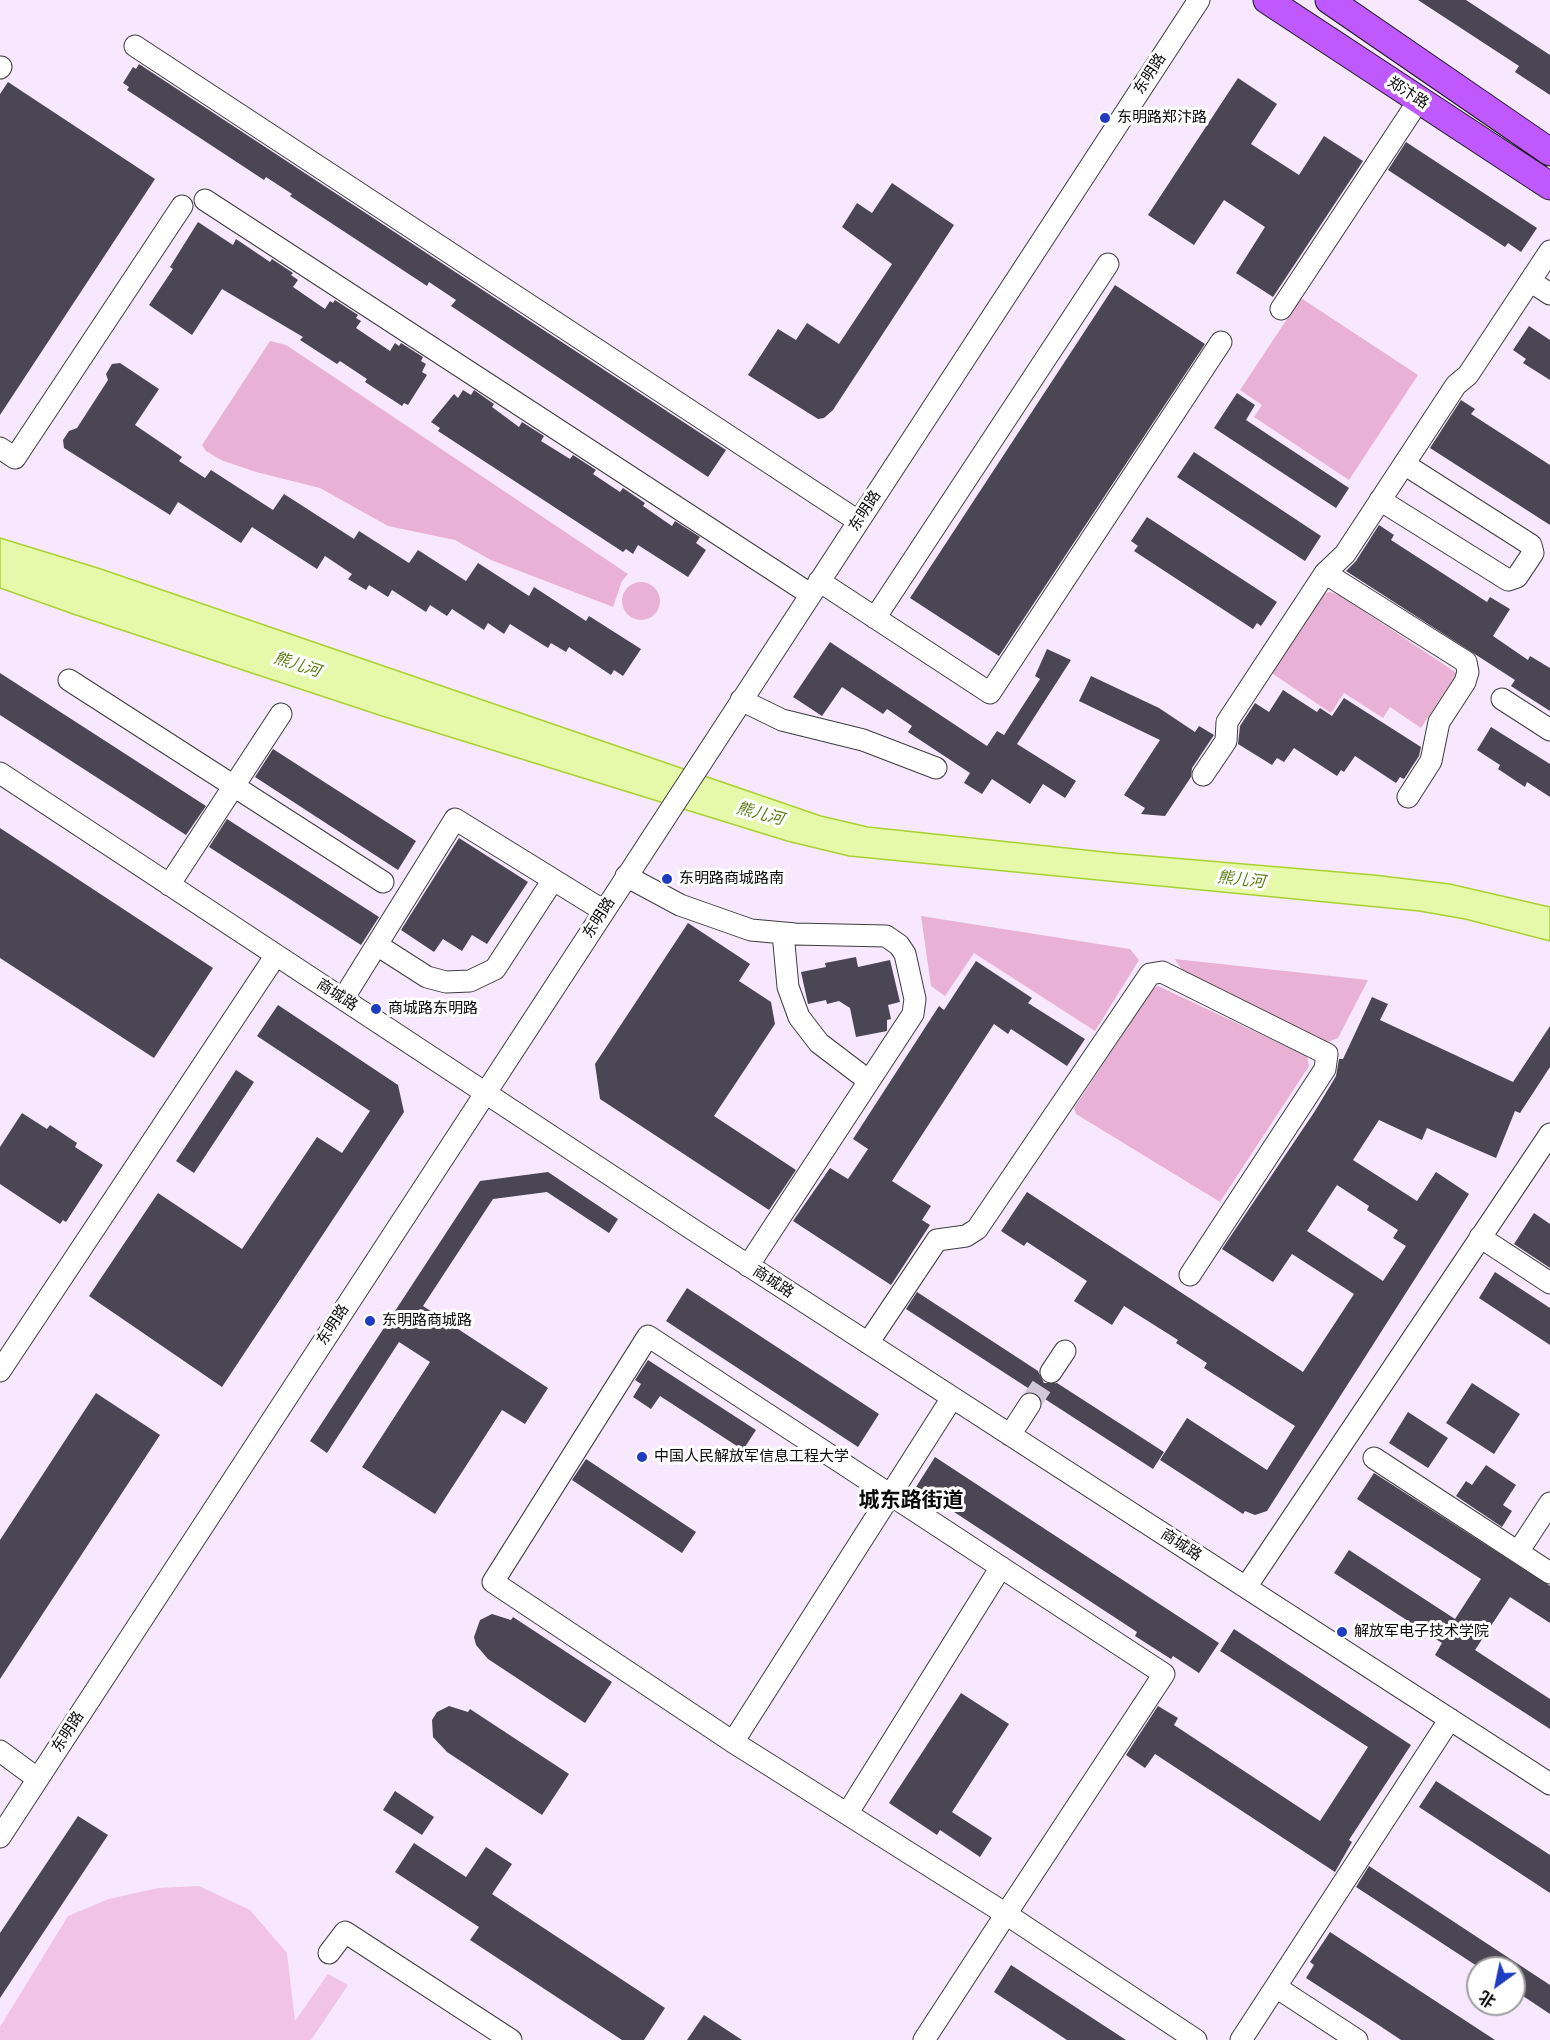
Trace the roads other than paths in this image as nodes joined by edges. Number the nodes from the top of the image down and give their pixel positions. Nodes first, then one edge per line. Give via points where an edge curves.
1 (1198, 0) edge
2 (1267, 0) edge
3 (1329, 0) edge
4 (135, 46) dead end
5 (1419, 100) junction
6 (1550, 152) edge
7 (1550, 186) edge
8 (205, 200) dead end
9 (182, 206) dead end
10 (1550, 251) edge
11 (1108, 264) dead end
12 (1530, 281) junction
13 (1550, 294) edge
14 (1281, 309) dead end
15 (1221, 342) dead end
16 (0, 448) edge
17 (1404, 464) junction
18 (1380, 500) junction
19 (858, 521) junction
20 (1325, 573) junction
21 (814, 588) junction
22 (875, 618) junction
23 (69, 680) dead end
24 (1502, 699) dead end
25 (741, 700) junction
26 (281, 714) dead end
27 (1550, 730) edge
28 (936, 768) dead end
29 (0, 773) edge
30 (1203, 775) dead end
31 (234, 786) junction
32 (1408, 797) dead end
33 (626, 876) junction
34 (553, 879) junction
35 (383, 882) dead end
36 (169, 885) junction
37 (604, 911) junction
38 (783, 933) junction
39 (377, 945) junction
40 (276, 956) junction
41 (343, 999) junction
42 (869, 1081) junction
43 (485, 1093) junction
44 (1550, 1134) edge
45 (1480, 1237) junction
46 (748, 1266) junction
47 (1190, 1275) dead end
48 (1550, 1283) edge
49 (868, 1343) junction
50 (1065, 1351) dead end
51 (0, 1371) edge
52 (1051, 1372) tunnel mouth
53 (952, 1398) junction
54 (1030, 1404) tunnel mouth
55 (1010, 1435) junction
56 (1374, 1458) dead end
57 (890, 1495) junction
58 (1550, 1503) edge
59 (1518, 1552) junction
60 (1001, 1567) junction
61 (1550, 1573) edge
62 (1246, 1587) junction
63 (1450, 1719) junction
64 (733, 1742) junction
65 (0, 1751) edge
66 (38, 1779) junction
67 (1550, 1784) edge
68 (847, 1814) junction
69 (0, 1837) edge
70 (1006, 1914) junction
71 (329, 1953) dead end
72 (1276, 1987) junction
73 (511, 2040) edge
74 (924, 2040) edge
75 (1196, 2040) edge
76 (1241, 2040) edge
77 (1357, 2040) edge

1 - 19 street, 东明路
2 - 5 main road, 郑汴路
3 - 6 main road, 郑汴路
4 - 19 street
5 - 7 main road, 郑汴路
5 - 14 street
8 - 21 street
9 - 16 street via 15,458
10 - 12 street
11 - 22 street
12 - 13 street
12 - 17 street
15 - 22 street via 990,693
17 - 18 street
17 - 18 street via 1531,545 1533,553 1517,577 1508,580
18 - 20 street via 1345,554
19 - 21 street, 东明路
20 - 30 street via 1227,722 1226,741
20 - 32 street via 1466,662 1465,681 1439,722 1431,761
21 - 22 street
21 - 25 street, 东明路
23 - 31 street
24 - 27 street
25 - 28 street via 782,720 863,741
25 - 33 street, 东明路
26 - 31 street
29 - 36 street, 商城路
31 - 35 street
31 - 36 street
33 - 37 street, 东明路
33 - 38 street via 680,905 751,930
34 - 37 street
34 - 39 street via 495,969 470,981 446,982 427,977
34 - 39 street via 455,819
36 - 40 street, 商城路
37 - 43 street, 东明路
38 - 42 street via 788,987 799,1017 819,1043
38 - 42 street via 886,936 905,954 915,999 913,1014
39 - 41 street
40 - 41 street, 商城路
40 - 51 street
41 - 43 street, 商城路
42 - 46 street
43 - 46 street, 商城路
43 - 66 street, 东明路
44 - 45 street
45 - 48 street
45 - 62 street
46 - 49 street, 商城路
47 - 49 street via 1325,1069 1327,1054 1162,972 1149,974 977,1229 966,1236 937,1240
49 - 53 street, 商城路
50 - 52 street
53 - 55 street, 商城路
53 - 57 street
54 - 55 street
55 - 62 street, 商城路
56 - 59 street
57 - 60 street
57 - 64 street
57 - 64 street via 648,1336 493,1582
58 - 59 street
59 - 61 street
60 - 68 street
60 - 70 street via 1164,1674
62 - 63 street, 商城路
63 - 67 street, 商城路
63 - 72 street
64 - 68 street
65 - 66 street
66 - 69 street, 东明路
68 - 70 street
70 - 74 street
70 - 75 street
71 - 73 street via 345,1932
72 - 76 street
72 - 77 street

